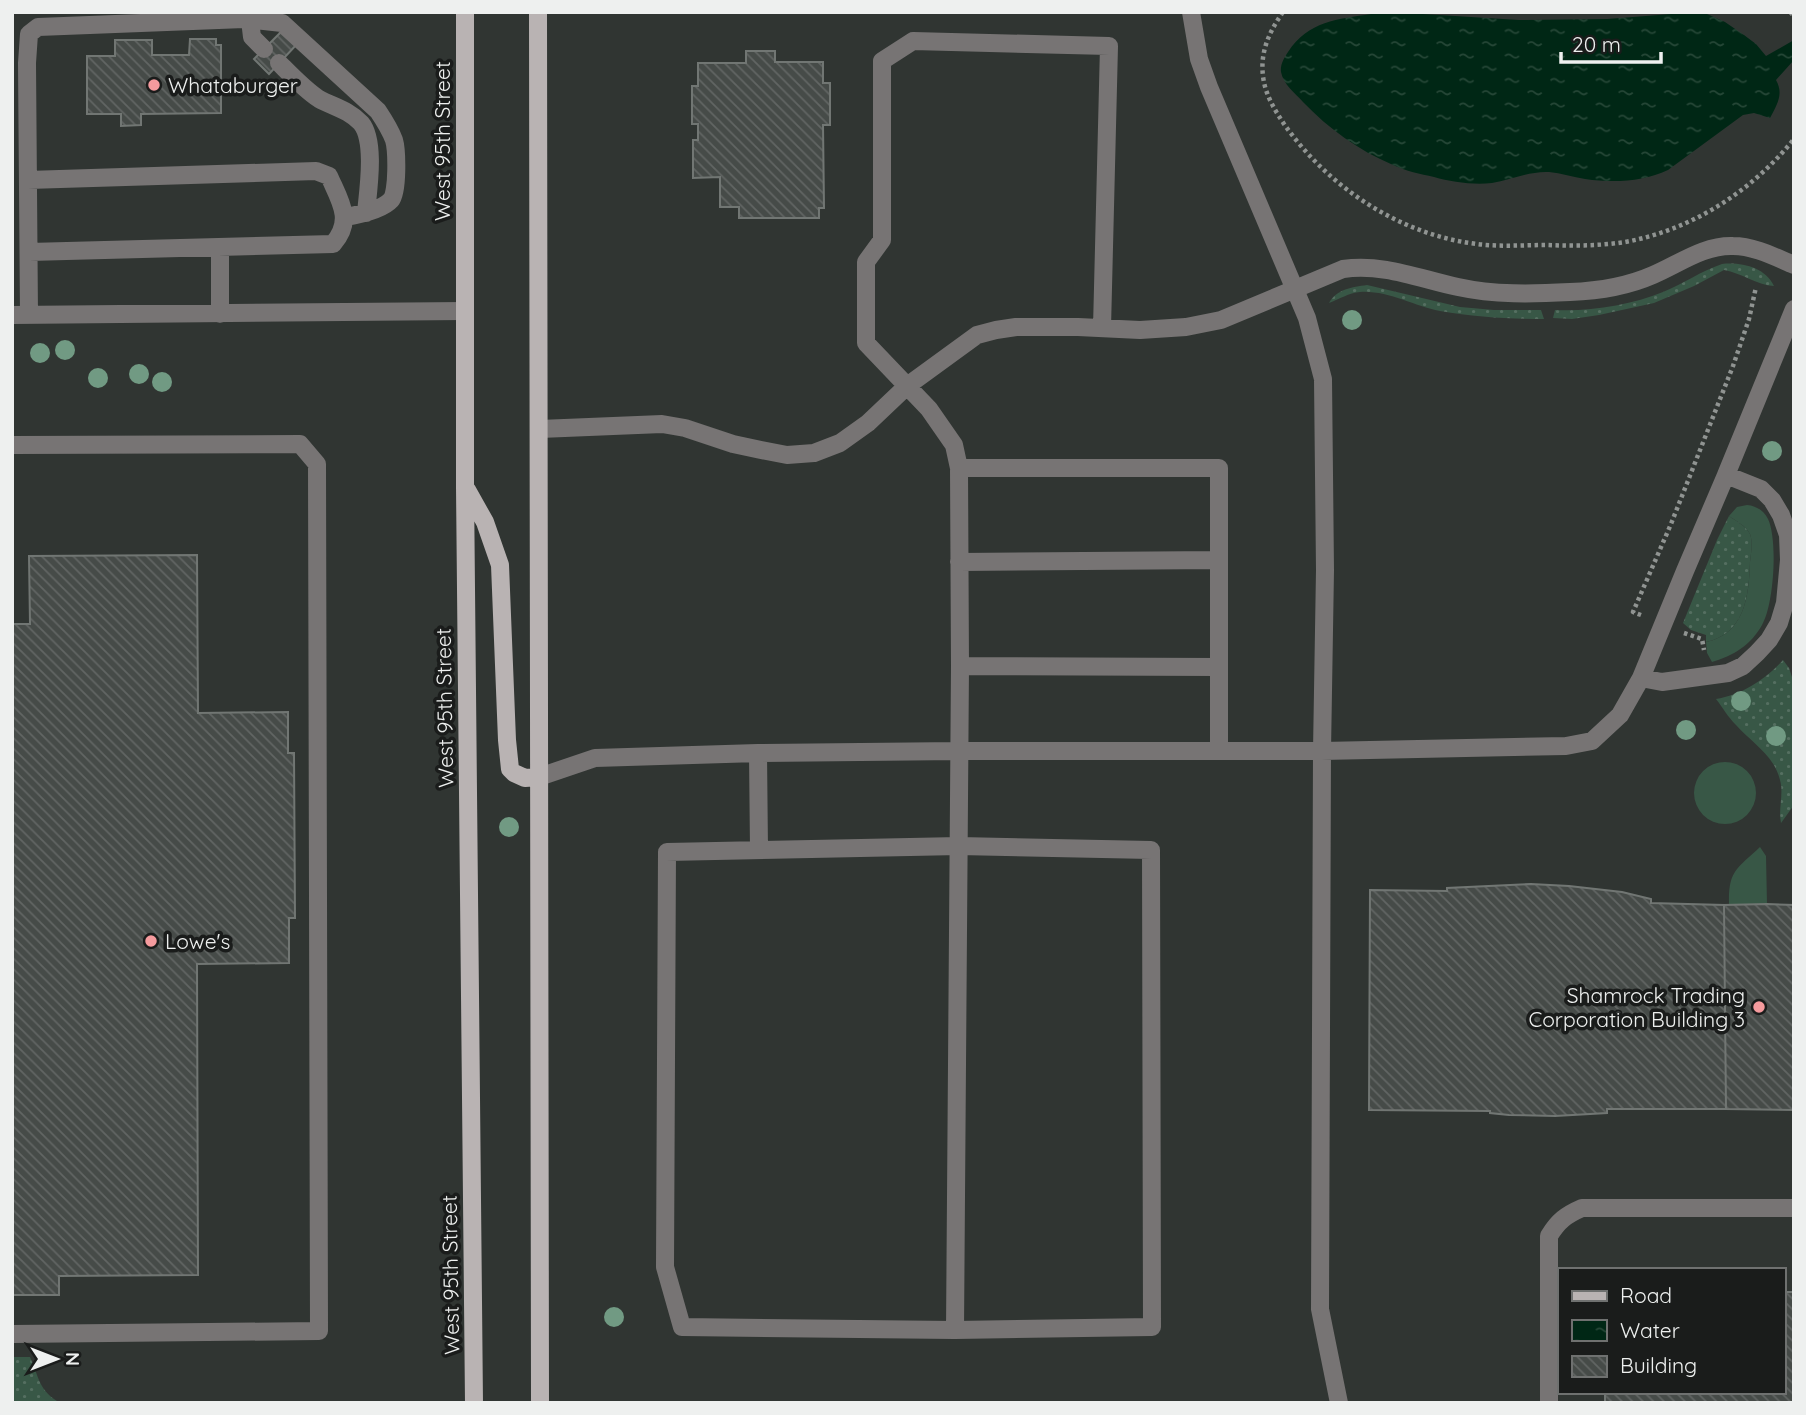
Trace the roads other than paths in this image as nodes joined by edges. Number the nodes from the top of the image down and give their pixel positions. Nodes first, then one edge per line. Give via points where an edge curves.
1 (465, 12) edge
2 (538, 12) edge
3 (1191, 12) edge
4 (250, 20) junction
5 (264, 49) dead end
6 (279, 63) dead end
7 (28, 180) junction
8 (366, 213) junction
9 (345, 217) junction
10 (220, 248) junction
11 (29, 252) junction
12 (1794, 265) edge
13 (1295, 288) junction
14 (1794, 309) edge
15 (465, 311) junction
16 (220, 314) junction
17 (21, 315) edge
18 (1102, 328) junction
19 (907, 386) junction
20 (540, 429) junction
21 (12, 445) edge
22 (959, 468) junction
23 (1726, 475) junction
24 (465, 486) junction
25 (1219, 560) junction
26 (959, 562) junction
27 (960, 666) junction
28 (1219, 667) junction
29 (1641, 678) junction
30 (959, 751) junction
31 (1219, 751) junction
32 (1322, 751) junction
33 (758, 753) junction
34 (539, 777) junction
35 (959, 846) junction
36 (759, 849) junction
37 (1794, 1208) edge
38 (955, 1330) junction
39 (12, 1334) edge
40 (474, 1403) edge
41 (540, 1403) edge
42 (1339, 1403) edge
43 (1549, 1403) edge

1 - 15 main road, West 95th Street
2 - 20 main road
3 - 13 lane via 1209,87
4 - 5 lane via 251,37
4 - 7 lane via 38,27 29,34 27,63
4 - 8 lane via 282,23 378,111 389,128 395,143 394,192 390,201
6 - 8 lane via 319,98 343,108 362,125 369,146
7 - 9 lane via 316,171 329,176
7 - 11 lane
8 - 9 lane
9 - 10 lane via 343,233 333,244
10 - 11 lane
10 - 16 lane
11 - 17 lane
12 - 13 lane via 1754,250 1720,246 1637,281 1596,290 1495,293 1374,267 1343,269
13 - 18 lane via 1221,320 1186,327
13 - 32 lane via 1323,379
14 - 23 lane
15 - 16 lane
15 - 24 main road, West 95th Street
16 - 17 lane
18 - 19 lane via 1016,327 977,335
18 - 19 lane via 1109,46 913,41 882,61 882,240 866,262 866,343
19 - 20 lane via 868,424 814,453 787,455 662,424
19 - 22 lane via 954,445
20 - 34 main road
21 - 39 lane via 300,444 317,464 319,1331
22 - 25 lane via 1219,468
22 - 26 lane
23 - 29 lane
23 - 29 lane via 1761,489 1781,515 1789,560 1779,623 1757,653 1728,673 1662,682
24 - 34 main road via 485,522 500,565 510,769 525,778
24 - 40 main road, West 95th Street
25 - 26 lane
25 - 28 lane
26 - 27 lane
27 - 28 lane
27 - 30 lane
28 - 31 lane
29 - 32 lane via 1620,715 1592,741 1566,746
30 - 31 lane
30 - 33 lane
30 - 35 lane
31 - 32 lane
32 - 42 lane via 1320,1309
33 - 34 lane via 595,758
33 - 36 lane
34 - 41 main road
35 - 36 lane
35 - 38 lane
35 - 38 lane via 1151,850 1152,1327
36 - 38 lane via 667,852 665,1267 682,1327
37 - 43 lane via 1581,1208 1557,1222 1548,1249

